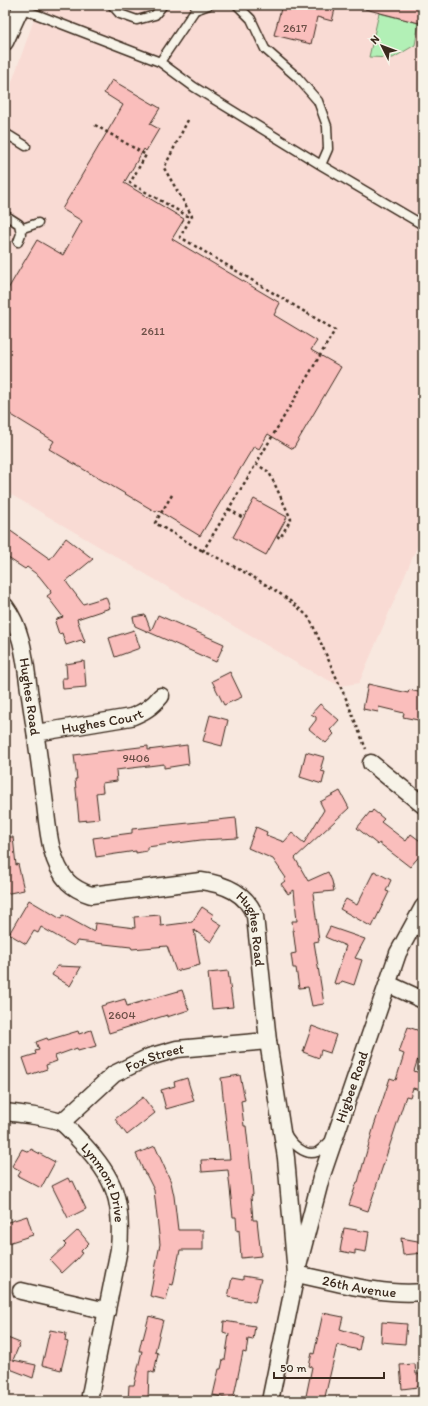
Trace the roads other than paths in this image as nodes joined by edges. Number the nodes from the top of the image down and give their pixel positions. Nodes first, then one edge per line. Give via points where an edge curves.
1 (112, 5) edge
2 (163, 5) edge
3 (209, 5) edge
4 (237, 5) edge
5 (21, 7) edge
6 (5, 42) edge
7 (160, 62) junction
8 (5, 133) edge
9 (26, 146) dead end
10 (321, 165) junction
11 (5, 215) edge
12 (38, 223) dead end
13 (423, 225) edge
14 (20, 229) junction
15 (18, 242) dead end
16 (5, 606) edge
17 (161, 696) dead end
18 (36, 733) junction
19 (371, 763) road end
20 (423, 806) edge
21 (423, 907) edge
22 (388, 984) junction
23 (423, 1000) edge
24 (268, 1042) junction
25 (5, 1112) edge
26 (62, 1122) junction
27 (281, 1124) junction
28 (336, 1137) junction
29 (296, 1274) junction
30 (21, 1291) dead end
31 (423, 1292) edge
32 (107, 1311) junction
33 (90, 1401) edge
34 (270, 1401) edge

1 - 2 lane via 120,14 137,20 155,15
3 - 7 lane via 195,10
4 - 10 lane via 251,19 265,49 297,77 318,101 327,126 328,149
5 - 6 street
5 - 7 lane
7 - 10 lane via 194,87
8 - 9 lane
10 - 13 lane
11 - 14 lane via 19,224
12 - 14 lane
14 - 15 lane via 22,234
16 - 18 street, Hughes Road via 20,636
17 - 18 street, Hughes Court via 144,712 131,717
18 - 24 street, Hughes Road via 49,836 58,867 77,890 92,895 201,881 231,889 251,907 255,916
19 - 20 street
21 - 22 street, Higbee Road via 398,953
22 - 23 street
22 - 28 street, Higbee Road
24 - 26 street, Fox Street via 177,1049 149,1057 114,1074
24 - 27 street, Hughes Road
25 - 26 street
26 - 32 street, Lynmont Drive via 97,1159 116,1194 121,1227
27 - 28 lane via 288,1138 297,1147 309,1152 317,1152
27 - 29 street, Hughes Road
28 - 29 street, Higbee Road via 321,1178
29 - 31 street, 26th Avenue via 381,1291
29 - 34 street, Hughes Road
30 - 32 street
32 - 33 street, Lynmont Drive

